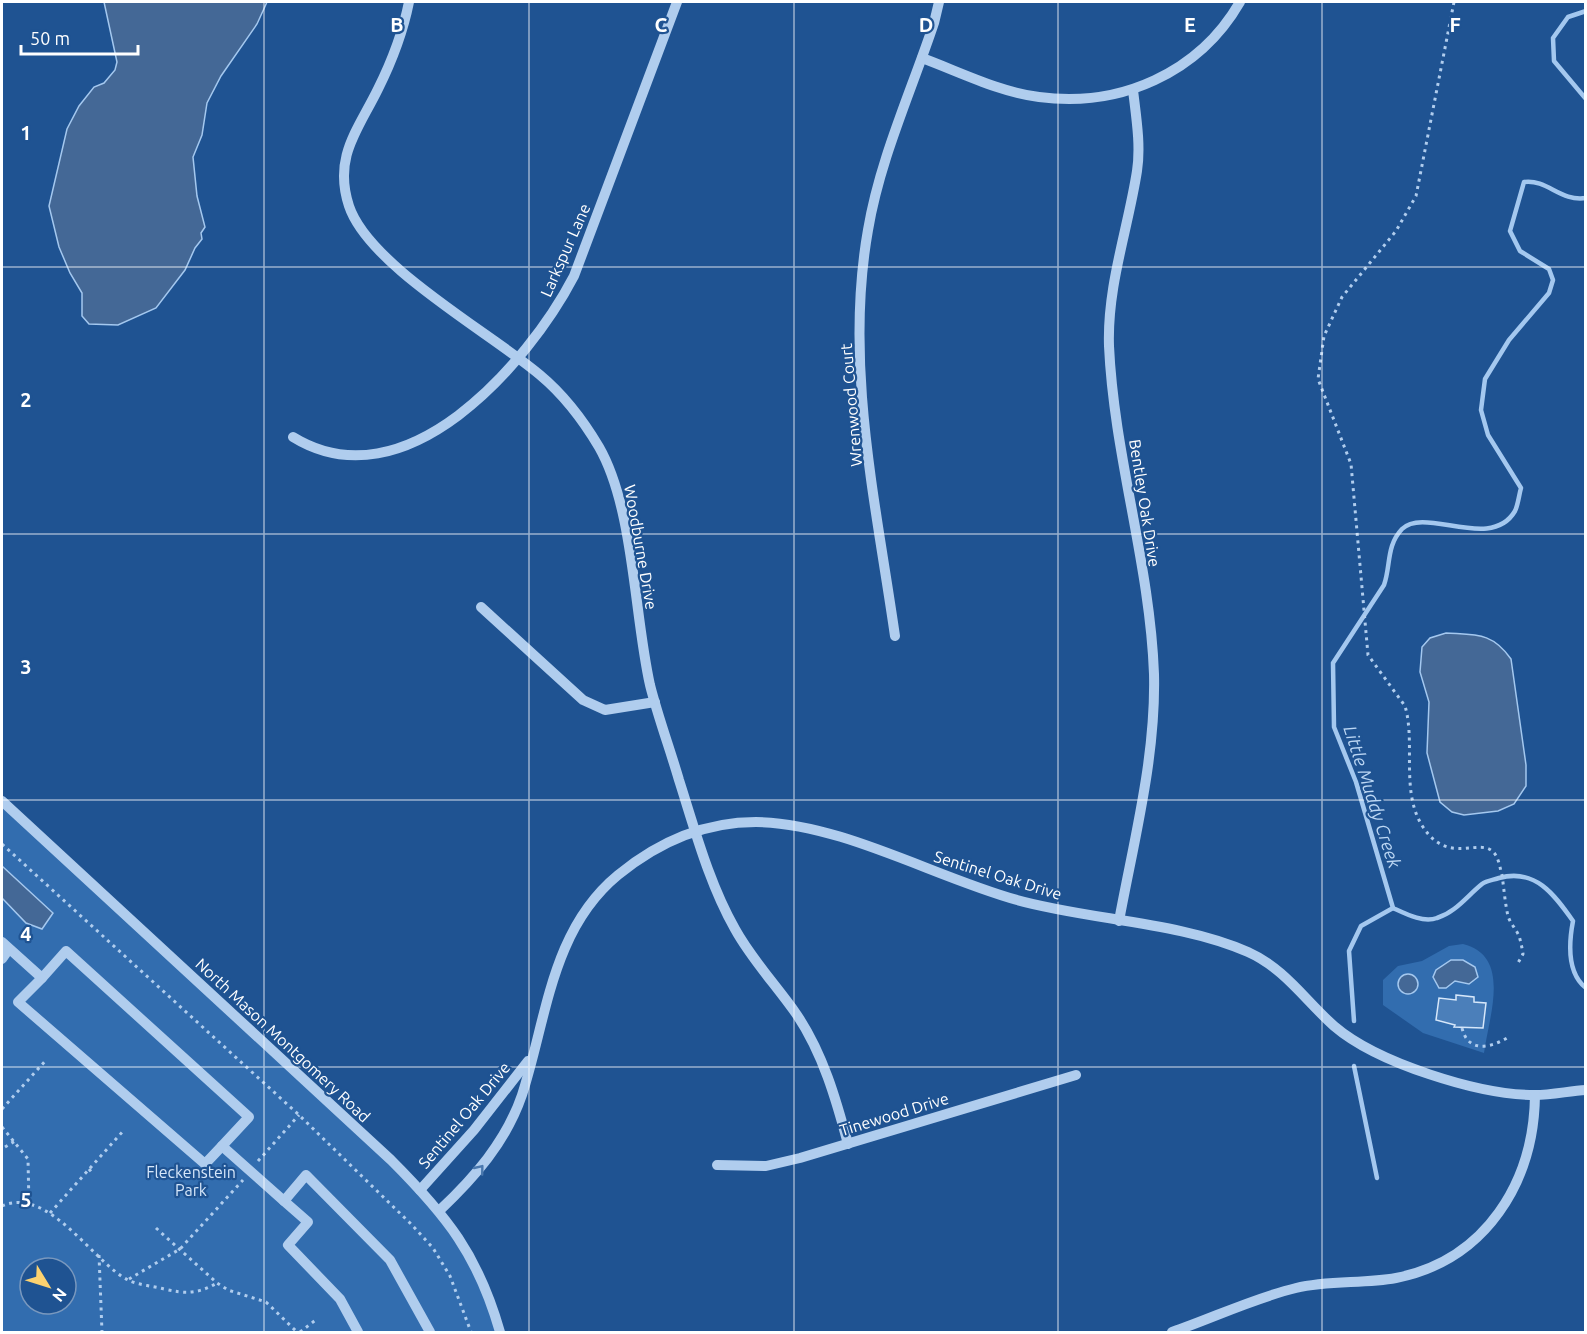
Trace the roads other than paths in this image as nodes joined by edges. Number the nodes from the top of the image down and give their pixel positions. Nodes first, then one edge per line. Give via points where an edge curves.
1 (409, 2) edge
2 (677, 2) edge
3 (939, 2) edge
4 (1240, 2) edge
5 (922, 58) junction
6 (1133, 90) junction
7 (519, 358) junction
8 (293, 437) dead end
9 (481, 607) dead end
10 (895, 636) dead end
11 (655, 702) junction
12 (2, 801) edge
13 (695, 832) junction
14 (1119, 921) junction
15 (5, 946) edge
16 (2, 959) edge
17 (42, 978) junction
18 (530, 1059) junction
19 (1076, 1075) dead end
20 (1586, 1090) edge
21 (1535, 1095) junction
22 (848, 1144) junction
23 (222, 1146) junction
24 (717, 1165) dead end
25 (420, 1190) junction
26 (284, 1201) junction
27 (439, 1211) junction
28 (358, 1332) edge
29 (430, 1332) edge
30 (500, 1332) edge
31 (1172, 1332) edge

1 - 7 street, Woodburne Drive via 391,60 346,151 345,188 350,208 357,225 381,254
2 - 7 street, Larkspur Lane via 579,265 551,317
3 - 5 street, Wrenwood Court
4 - 6 street via 1200,51 1162,78
5 - 6 street via 1037,97 1084,100
5 - 10 street, Wrenwood Court via 875,196 861,277 860,382
6 - 14 street, Bentley Oak Drive via 1137,170 1113,285 1109,345 1150,626 1154,720
7 - 8 street, Larkspur Lane via 463,413 412,442 355,454 309,447
7 - 11 street, Woodburne Drive via 559,393 582,420 610,470 629,550
9 - 11 street via 583,700 605,710
11 - 13 street, Woodburne Drive
12 - 25 street, North Mason Montgomery Road
13 - 14 street, Sentinel Oak Drive via 754,822 813,830 1014,899
13 - 18 street, Sentinel Oak Drive via 642,857 590,905 556,968
13 - 22 street, Woodburne Drive via 736,931 815,1046 833,1089
14 - 21 street, Sentinel Oak Drive via 1206,937 1263,959 1338,1029 1406,1066 1461,1083
15 - 16 street
15 - 17 street
17 - 23 street via 18,1002 205,1164
17 - 23 street via 66,951 249,1117
18 - 25 street, Sentinel Oak Drive
27 -> 18 street, Sentinel Oak Drive via 478,1172 508,1126 522,1095
19 - 22 street, Tinewood Drive
20 - 21 street, Sentinel Oak Drive
21 - 31 street via 1535,1124 1515,1189 1486,1228 1448,1258 1396,1278 1297,1287
22 - 24 street, Tinewood Drive via 766,1167
23 - 26 street
25 - 27 street, North Mason Montgomery Road
26 - 28 street via 308,1222 288,1245 340,1299
26 - 29 street via 306,1175 390,1260
27 - 30 street, North Mason Montgomery Road via 473,1259

